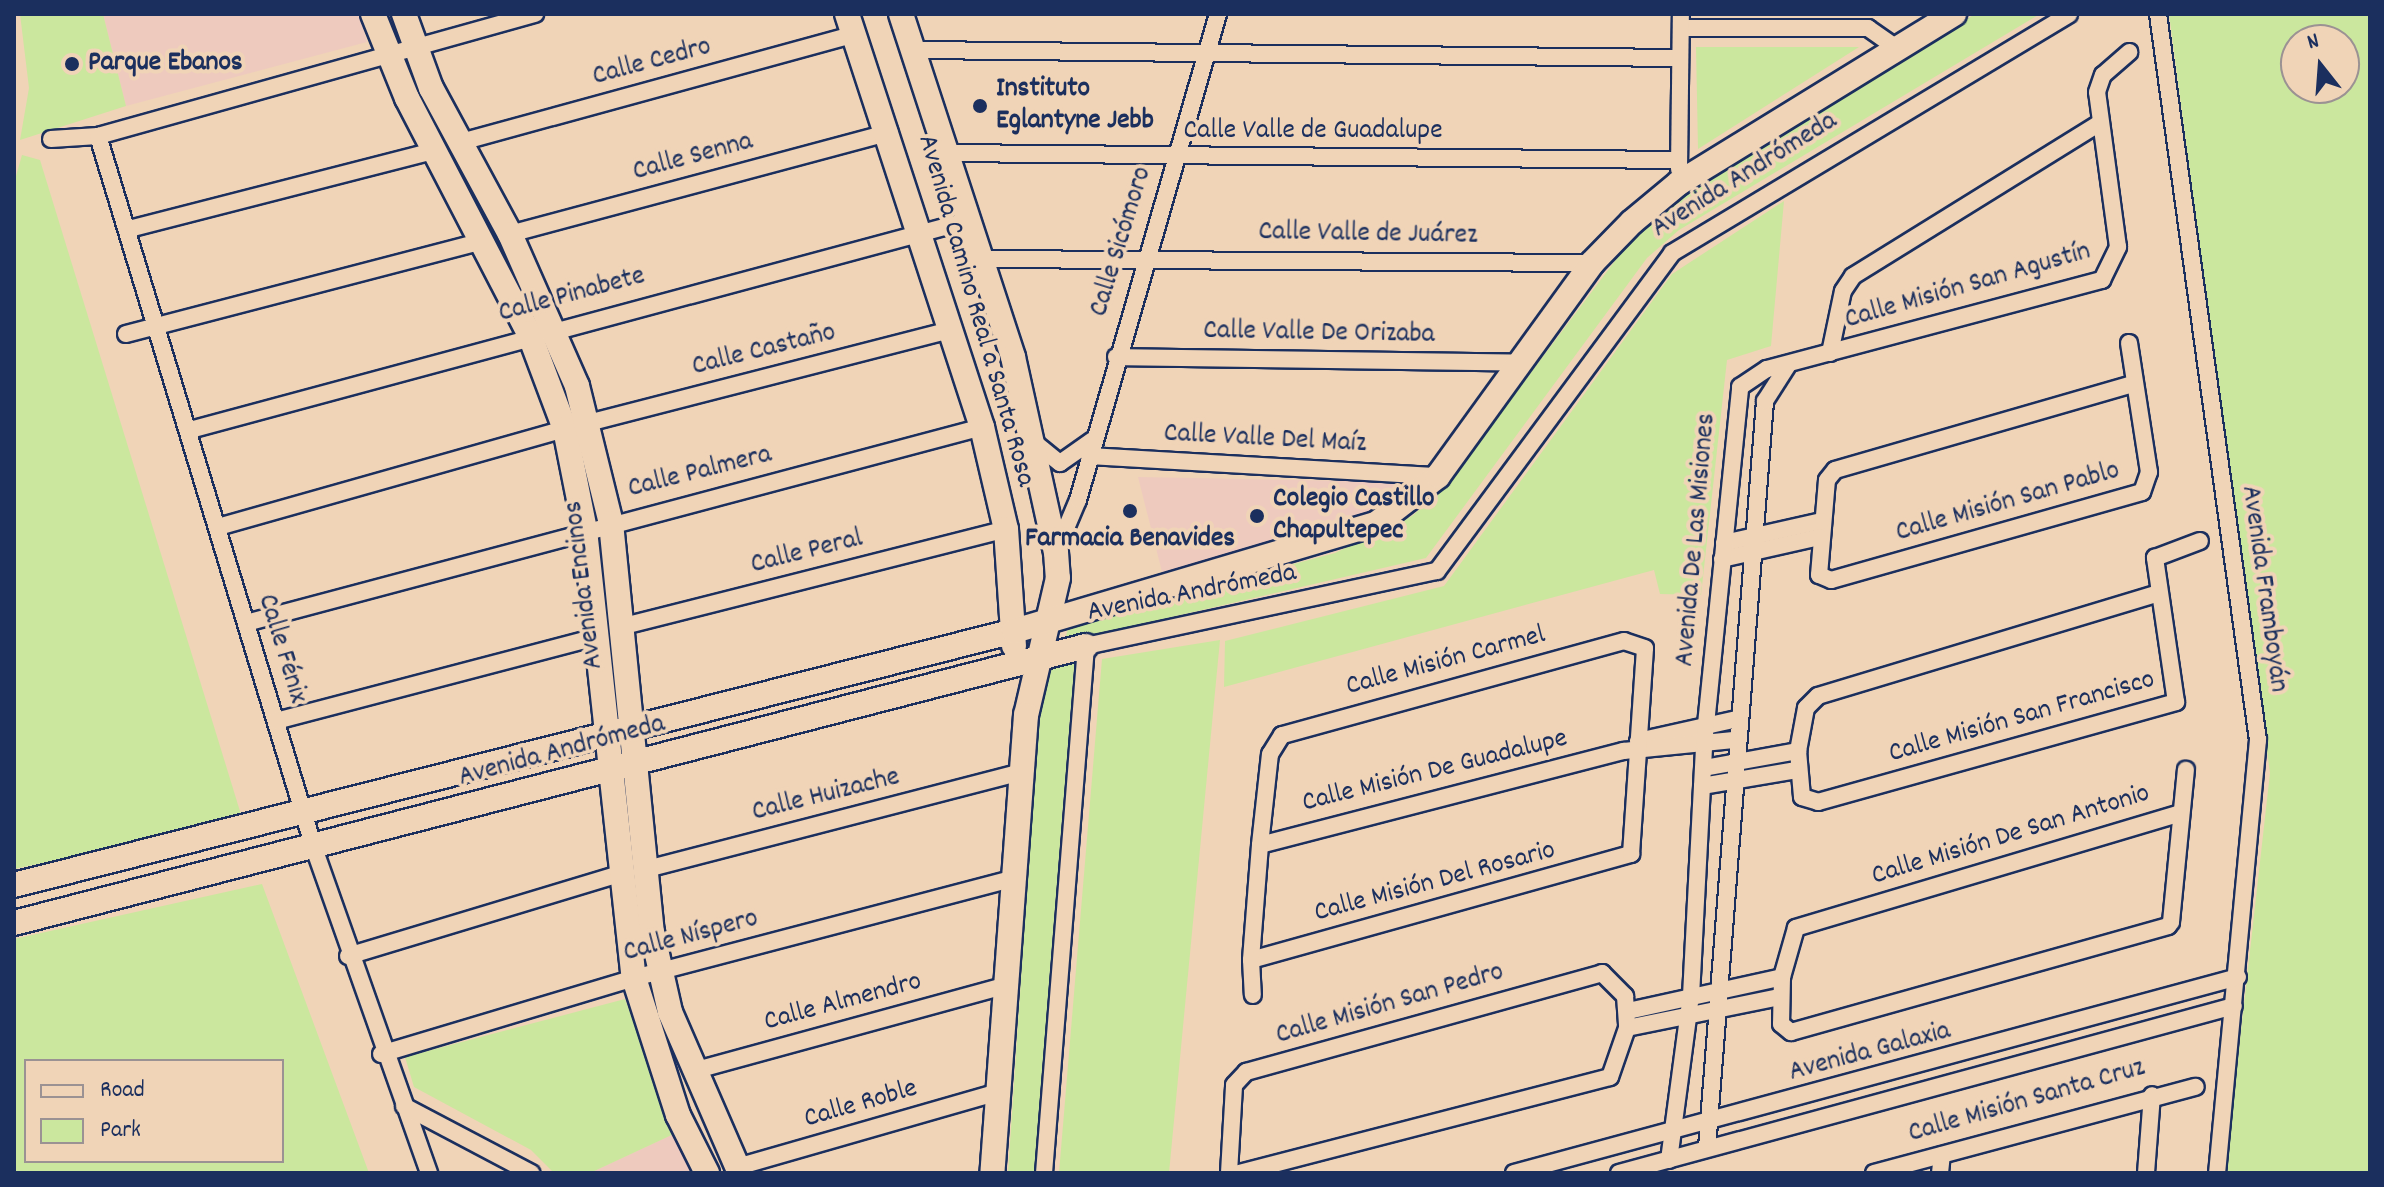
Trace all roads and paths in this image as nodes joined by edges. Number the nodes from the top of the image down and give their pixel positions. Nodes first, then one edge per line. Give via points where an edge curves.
1 (373, 14) edge
2 (404, 14) edge
3 (535, 14) edge
4 (901, 14) edge
5 (1218, 14) edge
6 (1954, 14) edge
7 (2069, 14) edge
8 (2158, 14) edge
9 (1681, 21) edge
10 (852, 24) edge
11 (415, 46) junction
12 (1897, 48) junction
13 (916, 50) junction
14 (2129, 52) dead end
15 (388, 53) junction
16 (1205, 55) junction
17 (1680, 58) junction
18 (2100, 123) junction
19 (890, 132) junction
20 (98, 136) junction
21 (51, 139) dead end
22 (461, 142) junction
23 (436, 150) junction
24 (948, 153) junction
25 (1175, 157) junction
26 (1679, 172) junction
27 (970, 220) junction
28 (129, 229) junction
29 (510, 234) junction
30 (922, 234) junction
31 (484, 241) junction
32 (984, 259) junction
33 (1143, 259) junction
34 (1592, 263) junction
35 (159, 325) junction
36 (554, 326) junction
37 (953, 329) junction
38 (529, 333) junction
39 (126, 334) dead end
40 (2129, 343) dead end
41 (1830, 353) junction
42 (1116, 357) junction
43 (1522, 363) junction
44 (1788, 365) junction
45 (2132, 384) junction
46 (576, 426) junction
47 (982, 427) junction
48 (190, 430) junction
49 (1035, 443) junction
50 (1091, 448) junction
51 (1438, 476) junction
52 (611, 523) junction
53 (218, 527) junction
54 (1006, 529) junction
55 (1821, 529) junction
56 (585, 530) junction
57 (2200, 541) dead end
58 (1750, 545) junction
59 (1723, 551) junction
60 (1056, 552) junction
61 (1058, 578) junction
62 (2159, 593) junction
63 (1098, 607) junction
64 (1048, 621) junction
65 (246, 623) junction
66 (620, 627) junction
67 (1014, 631) junction
68 (596, 637) junction
69 (1086, 646) junction
70 (1025, 660) junction
71 (1737, 719) junction
72 (276, 721) junction
73 (1708, 724) junction
74 (631, 730) junction
75 (605, 737) junction
76 (1735, 740) junction
77 (1704, 744) junction
78 (1636, 746) junction
79 (1798, 751) junction
80 (1733, 762) junction
81 (634, 764) junction
82 (1704, 768) junction
83 (1797, 770) junction
84 (2186, 770) dead end
85 (610, 771) junction
86 (1023, 772) junction
87 (1732, 780) junction
88 (1702, 786) junction
89 (2181, 813) junction
90 (304, 815) junction
91 (1260, 845) junction
92 (314, 848) junction
93 (631, 872) junction
94 (1016, 878) junction
95 (14, 885) edge
96 (14, 923) edge
97 (348, 956) junction
98 (1251, 960) junction
99 (660, 971) junction
100 (1782, 977) junction
101 (2238, 977) junction
102 (634, 978) junction
103 (1007, 985) junction
104 (1253, 995) dead end
105 (1779, 997) junction
106 (1716, 998) junction
107 (1689, 1003) junction
108 (2234, 1006) junction
109 (1627, 1019) junction
110 (381, 1054) junction
111 (693, 1071) junction
112 (2196, 1087) dead end
113 (999, 1092) junction
114 (2152, 1095) junction
115 (1809, 1098) junction
116 (404, 1106) junction
117 (1811, 1121) junction
118 (1709, 1122) junction
119 (1675, 1128) junction
120 (1707, 1148) junction
121 (1942, 1155) junction
122 (1669, 1160) junction
123 (738, 1170) edge
124 (429, 1173) edge
125 (531, 1173) edge
126 (707, 1173) edge
127 (992, 1173) edge
128 (1044, 1173) edge
129 (1229, 1173) edge
130 (1238, 1173) edge
131 (1514, 1173) edge
132 (1619, 1173) edge
133 (1874, 1173) edge
134 (1940, 1173) edge
135 (2146, 1173) edge
136 (2217, 1173) edge

1 - 15 street, Avenida Encinos
2 - 11 street, Avenida Encinos
3 - 11 street
4 - 13 street, Avenida Camino Real a Santa Rosa
5 - 16 street, Calle Sicómoro
6 - 12 street, Avenida Andrómeda
7 - 69 street, Avenida Andrómeda via 1672,253 1437,571
8 - 101 street, Avenida Framboyán via 2258,740
9 - 12 street via 1868,28
9 - 17 street
10 - 19 street, Avenida Camino Real a Santa Rosa
10 - 22 street, Calle Cedro
11 - 15 street
11 - 22 street, Avenida Encinos
12 - 26 street, Avenida Andrómeda
13 - 16 street
13 - 24 street, Avenida Camino Real a Santa Rosa
14 - 18 street, Calle Misión San Agustín via 2099,81
15 - 20 street
15 - 23 street, Avenida Encinos
16 - 17 street
16 - 25 street, Calle Sicómoro
17 - 26 street
18 - 41 street, Calle Misión San Agustín via 1853,276 1843,291
18 - 41 street, Calle Misión San Agustín via 2118,247 2112,271
19 - 29 street, Calle Senna
19 - 30 street, Avenida Camino Real a Santa Rosa
20 - 21 street
20 - 28 street, Calle Fénix
22 - 29 street, Avenida Encinos
23 - 28 street
23 - 31 street, Avenida Encinos
24 - 25 street, Calle Valle de Guadalupe
24 - 27 street, Avenida Camino Real a Santa Rosa
25 - 26 street, Calle Valle de Guadalupe
25 - 33 street, Calle Sicómoro
26 - 34 street, Avenida Andrómeda
27 - 30 street, Calle Pinabete
27 - 32 street, Avenida Camino Real a Santa Rosa
28 - 35 street, Calle Fénix
29 - 36 street, Avenida Encinos
30 - 36 street, Calle Pinabete
30 - 37 street, Avenida Camino Real a Santa Rosa
31 - 35 street
31 - 38 street, Avenida Encinos
32 - 33 street, Calle Valle de Juárez
32 - 49 street, Avenida Camino Real a Santa Rosa
33 - 34 street, Calle Valle de Juárez
33 - 42 street, Calle Sicómoro
34 - 43 street, Avenida Andrómeda
35 - 39 street
35 - 48 street, Calle Fénix
36 - 38 street, Calle Pinabete
36 - 46 street, Avenida Encinos
37 - 46 street, Calle Castaño
37 - 47 street, Avenida Camino Real a Santa Rosa
38 - 46 street, Avenida Encinos
38 - 48 street, Calle Pinabete
40 - 45 street, Calle Misión San Pablo
41 - 44 street, Calle Misión San Agustín
42 - 43 street, Calle Valle De Orizaba
42 - 50 street, Calle Sicómoro
43 - 51 street, Avenida Andrómeda
44 - 58 street, Avenida De Las Misiones via 1765,401
44 - 59 street, Avenida De Las Misiones via 1740,387
45 - 55 street, Calle Misión San Pablo via 1843,466 1827,480
45 - 55 street, Calle Misión San Pablo via 2149,472 2142,492 1831,580 1817,568
46 - 52 street, Avenida Encinos
46 - 53 street, Calle Castaño
46 - 56 street, Avenida Encinos
47 - 52 street, Calle Palmera
47 - 54 street, Avenida Camino Real a Santa Rosa
48 - 53 street, Calle Fénix
49 - 50 street via 1060,463
49 - 60 street, Avenida Camino Real a Santa Rosa
50 - 51 street, Calle Valle Del Maíz
50 - 60 street, Calle Sicómoro
51 - 63 street, Avenida Andrómeda via 1376,524 1342,539
52 - 56 street, Calle Palmera
52 - 66 street, Avenida Encinos
53 - 65 street, Calle Fénix
54 - 66 street, Calle Peral
54 - 67 street, Avenida Camino Real a Santa Rosa
55 - 58 street
56 - 65 street, Calle Palmera
56 - 68 street, Avenida Encinos
57 - 62 street, Calle Misión San Francisco via 2155,558
58 - 59 street
58 - 71 street, Avenida De Las Misiones
59 - 73 street, Avenida De Las Misiones
60 - 61 street, Avenida Camino Real a Santa Rosa
61 - 63 street
61 - 64 street, Avenida Camino Real a Santa Rosa
62 - 79 street via 1818,696 1806,708
62 - 83 street, Calle Misión San Francisco via 2173,703 1818,802 1802,797
63 - 64 street, Avenida Andrómeda
64 - 67 street, Avenida Andrómeda
64 - 70 street, Avenida Camino Real a Santa Rosa
65 - 72 street, Calle Fénix
66 - 74 street, Avenida Encinos
67 - 70 street, Avenida Camino Real a Santa Rosa
67 - 74 street, Avenida Andrómeda
68 - 72 street
68 - 75 street, Avenida Encinos
69 - 70 street, Avenida Andrómeda
69 - 128 street
70 - 81 street, Avenida Andrómeda
70 - 86 street
71 - 73 street, Calle Misión De Guadalupe
71 - 76 street, Avenida De Las Misiones
72 - 90 street, Calle Fénix
73 - 77 street, Avenida De Las Misiones
73 - 78 street, Calle Misión De Guadalupe
74 - 75 street, Avenida Andrómeda
74 - 81 street, Avenida Encinos
75 - 85 street, Avenida Encinos
75 - 90 street, Avenida Andrómeda
76 - 77 street, Calle Misión De Guadalupe
76 - 80 street, Avenida De Las Misiones
77 - 78 street, Calle Misión De Guadalupe
77 - 82 street, Avenida De Las Misiones
78 - 91 street, Calle Misión De Guadalupe
78 - 91 street, Calle Misión Carmel via 1648,658 1637,642 1293,730 1273,744
78 - 98 street, Calle Misión Del Rosario via 1631,854
79 - 80 street
79 - 83 street
80 - 82 street
80 - 87 street, Avenida De Las Misiones
81 - 85 street, Avenida Andrómeda
81 - 93 street, Avenida Encinos
82 - 88 street, Avenida De Las Misiones
83 - 87 street
84 - 89 street
85 - 92 street, Avenida Andrómeda
85 - 93 street, Avenida Encinos
86 - 93 street, Calle Huizache
86 - 94 street
87 - 88 street
87 - 106 street, Avenida De Las Misiones
88 - 107 street, Avenida De Las Misiones
89 - 100 street, Calle Misión De San Antonio via 1796,928
89 - 105 street, Calle Misión De San Antonio via 2166,927 1791,1032 1781,1024
90 - 92 street, Calle Fénix
90 - 95 street, Avenida Andrómeda
91 - 98 street
92 - 96 street, Avenida Andrómeda
92 - 97 street, Calle Fénix
93 - 97 street, Calle Huizache
93 - 99 street, Avenida Encinos
93 - 102 street, Avenida Encinos
94 - 99 street, Calle Níspero
94 - 103 street
97 - 110 street, Calle Fénix
98 - 104 street
99 - 102 street, Calle Níspero
99 - 111 street, Avenida Encinos
100 - 105 street, Calle Misión De San Antonio
100 - 106 street
101 - 108 street, Avenida Framboyán
101 - 115 street, Avenida Galaxia
102 - 110 street, Calle Níspero
102 - 126 street, Avenida Encinos via 678,1115
103 - 111 street, Calle Almendro
103 - 113 street
105 - 106 street
106 - 107 street
106 - 118 street, Avenida De Las Misiones
107 - 109 street
107 - 119 street, Avenida De Las Misiones
108 - 117 street, Avenida Galaxia
108 - 136 street, Avenida Framboyán
109 - 129 street, Calle Misión San Pedro via 1620,987 1602,973 1246,1072 1234,1085
109 - 130 street via 1610,1077
110 - 116 street, Calle Fénix
111 - 123 street, Avenida Encinos
112 - 114 street, Calle Misión Santa Cruz
113 - 123 street, Calle Roble
113 - 127 street
114 - 121 street, Calle Misión Santa Cruz
114 - 135 street
115 - 117 street
115 - 118 street, Avenida Galaxia
116 - 124 street, Calle Fénix
116 - 125 street
117 - 120 street, Avenida Galaxia
118 - 119 street, Avenida Galaxia
118 - 120 street, Avenida De Las Misiones
119 - 122 street, Avenida De Las Misiones
119 - 131 street, Avenida Galaxia
120 - 122 street, Avenida Galaxia
121 - 133 street, Calle Misión Santa Cruz
121 - 134 street
122 - 132 street, Avenida Galaxia

